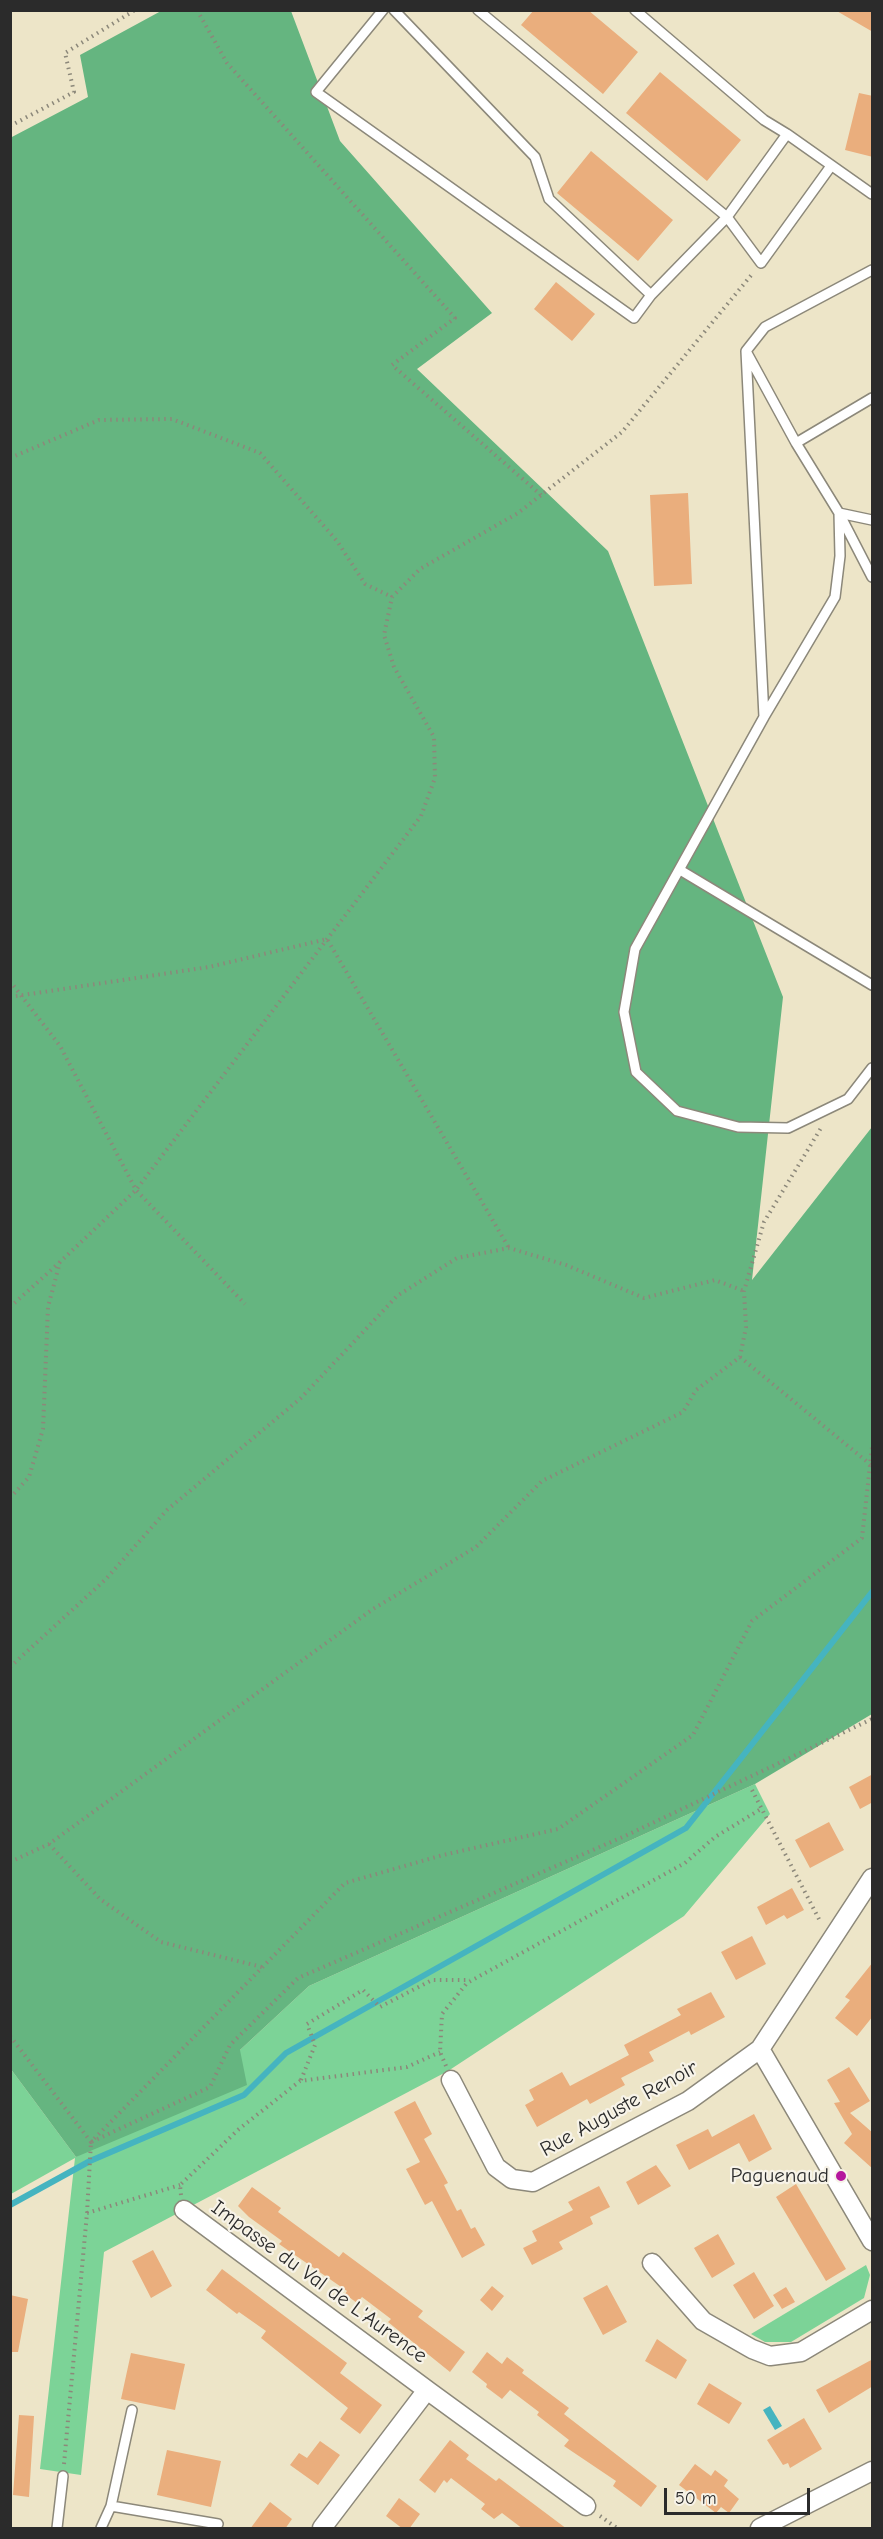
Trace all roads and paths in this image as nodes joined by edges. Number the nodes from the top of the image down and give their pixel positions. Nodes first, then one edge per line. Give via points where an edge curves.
1 (135, 10) edge
2 (198, 10) edge
3 (382, 10) edge
4 (394, 10) edge
5 (478, 10) edge
6 (635, 10) edge
7 (10, 126) edge
8 (787, 134) junction
9 (831, 166) junction
10 (873, 194) edge
11 (727, 217) junction
12 (761, 263) junction
13 (873, 270) edge
14 (651, 295) junction
15 (746, 351) junction
16 (873, 398) edge
17 (796, 443) junction
18 (10, 458) edge
19 (541, 495) junction
20 (839, 513) junction
21 (873, 520) edge
22 (873, 577) edge
23 (392, 597) junction
24 (764, 717) junction
25 (680, 870) junction
26 (327, 939) junction
27 (10, 981) edge
28 (873, 986) edge
29 (20, 994) junction
30 (10, 997) edge
31 (873, 1068) edge
32 (836, 1105) junction
33 (136, 1190) junction
34 (509, 1248) junction
35 (60, 1262) junction
36 (744, 1291) junction
37 (245, 1305) dead end
38 (10, 1307) edge
39 (740, 1357) junction
40 (873, 1447) edge
41 (871, 1465) junction
42 (10, 1498) edge
43 (10, 1667) edge
44 (873, 1719) edge
45 (752, 1790) dead end
46 (761, 1809) junction
47 (49, 1844) junction
48 (10, 1862) edge
49 (873, 1878) edge
50 (831, 1942) junction
51 (262, 1967) junction
52 (473, 1980) junction
53 (10, 2036) edge
54 (759, 2049) junction
55 (440, 2052) junction
56 (451, 2080) joint
57 (300, 2081) junction
58 (90, 2142) junction
59 (180, 2185) junction
60 (184, 2210) joint
61 (87, 2213) junction
62 (873, 2241) edge
63 (652, 2263) dead end
64 (873, 2310) edge
65 (427, 2390) junction
66 (132, 2410) dead end
67 (873, 2471) edge
68 (63, 2476) joint
69 (111, 2506) junction
70 (586, 2506) dead end
71 (218, 2524) dead end
72 (57, 2529) edge
73 (101, 2529) edge
74 (322, 2529) edge
75 (759, 2529) edge

1 - 7 path via 65,53 74,92
2 - 19 path via 227,63 455,318 392,365
3 - 14 lane via 316,92 634,318
4 - 14 lane via 536,157 549,200
5 - 11 lane
6 - 8 lane via 764,120
8 - 9 lane
8 - 11 lane
9 - 10 lane
9 - 12 lane
11 - 12 lane
11 - 14 lane
12 - 19 path via 622,432
13 - 15 lane via 765,327
15 - 17 lane
15 - 24 lane
16 - 17 lane
17 - 20 lane
18 - 23 path via 99,420 172,418 260,453 337,541 365,584
19 - 23 path via 518,513 420,569
20 - 21 lane
20 - 22 lane
20 - 24 lane via 840,556 835,597
23 - 26 path via 384,635 394,667 434,737 435,778 421,816
24 - 25 lane
25 - 28 lane
25 - 32 lane via 635,950 624,1012 636,1072 677,1111 738,1127 789,1128
26 - 29 path via 209,967
26 - 33 path
26 - 34 path
27 - 29 path
29 - 30 path
29 - 33 path via 60,1046
31 - 32 lane via 848,1099
32 - 36 path via 764,1222
33 - 35 path
33 - 37 path
34 - 36 path via 566,1265 644,1298 715,1280
34 - 43 path via 457,1258 398,1296 301,1398 167,1510 106,1579
35 - 38 path
35 - 42 path via 48,1307 43,1429 29,1477
36 - 39 path via 746,1327
39 - 41 path
39 - 47 path via 696,1390 683,1412 542,1481 476,1547 373,1609
40 - 41 path
41 - 51 path via 862,1538 752,1621 693,1735 558,1829 443,1855 345,1883
44 - 58 path via 625,1836 298,1978 230,2045 210,2087
45 - 46 path
46 - 50 path
46 - 52 path via 715,1837 685,1863
47 - 48 path
47 - 51 path via 100,1899 161,1942
49 - 50 street, Rue Auguste Renoir
50 - 54 street, Rue Auguste Renoir
51 - 58 path
52 - 55 path via 442,2014
52 - 57 path via 432,1980 380,2007 363,1990 307,2023 315,2045
53 - 58 path
54 - 56 street, Rue Auguste Renoir via 688,2102 533,2182 512,2179 496,2167
54 - 62 street
55 - 56 path
55 - 57 path via 407,2067
57 - 59 path via 239,2129
58 - 61 path
59 - 60 path
59 - 61 path
60 - 65 street, Impasse du Val de L'Aurence
61 - 68 path
63 - 64 street via 703,2321 770,2356 801,2352
65 - 70 street, Impasse du Val de L'Aurence
65 - 74 street, Impasse du Val de L'Aurence
66 - 69 lane
67 - 75 street
68 - 72 lane
69 - 71 lane
69 - 73 lane

